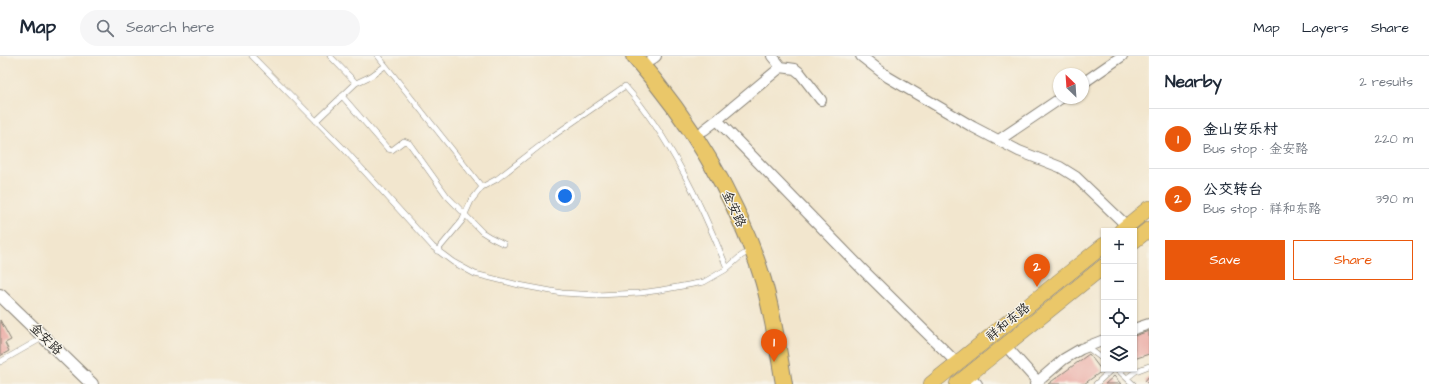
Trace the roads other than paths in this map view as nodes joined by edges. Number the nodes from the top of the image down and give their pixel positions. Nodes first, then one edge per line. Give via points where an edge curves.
1 (252, 56) edge
2 (330, 56) edge
3 (378, 56) edge
4 (634, 56) edge
5 (772, 56) edge
6 (861, 56) edge
7 (1122, 56) edge
8 (652, 57) edge
9 (385, 66) junction
10 (781, 67) junction
11 (1089, 79) edge
12 (356, 83) junction
13 (342, 96) junction
14 (821, 100) dead end
15 (1053, 103) edge
16 (717, 120) junction
17 (316, 121) junction
18 (704, 130) junction
19 (999, 140) junction
20 (482, 187) junction
21 (1149, 208) edge
22 (465, 214) junction
23 (1124, 228) edge
24 (1149, 229) edge
25 (1137, 239) edge
26 (504, 244) dead end
27 (1101, 247) edge
28 (752, 249) junction
29 (437, 250) junction
30 (727, 268) junction
31 (1101, 268) edge
32 (0, 295) edge
33 (1149, 324) edge
34 (1137, 328) edge
35 (44, 337) junction
36 (1101, 341) edge
37 (1005, 345) junction
38 (1087, 347) junction
39 (1101, 358) edge
40 (0, 362) edge
41 (957, 363) junction
42 (1149, 366) edge
43 (1109, 372) edge
44 (1120, 372) edge
45 (1127, 378) junction
46 (968, 381) edge
47 (1036, 383) edge
48 (92, 384) edge
49 (784, 384) edge
50 (795, 384) edge
51 (931, 384) edge
52 (1096, 384) edge
53 (1133, 384) edge

1 - 17 lane
2 - 12 lane
3 - 9 lane
4 - 28 highway, 金安路 via 670,99 704,150 736,211
5 - 10 street
6 - 19 street via 888,77
7 - 11 street
8 - 18 highway, 金安路
9 - 12 lane
9 - 20 lane
10 - 14 street via 795,69 800,73
10 - 16 street
12 - 13 lane
13 - 17 lane
13 - 22 lane via 388,149 392,150 404,141 409,143 443,192
15 - 19 street
16 - 18 street
16 - 41 street
17 - 29 lane
18 - 50 highway, 金安路 via 749,213 766,258 778,300
19 - 23 street via 1019,151 1050,162 1076,177
20 - 22 lane
20 - 30 lane via 497,179 550,138 625,86 663,139 686,177
21 - 23 main road
22 - 26 lane via 482,232
22 - 29 lane
24 - 25 main road
27 - 41 main road, 祥和东路
28 - 30 lane
28 - 49 highway, 金安路 via 768,302
29 - 30 lane via 476,274 540,290 580,294 661,290 704,282
31 - 37 main road, 祥和东路
32 - 35 street, 金安路
33 - 34 street
35 - 40 lane
35 - 48 street, 金安路
36 - 38 street
37 - 46 main road, 祥和东路
37 - 47 street
38 - 39 lane
38 - 47 street via 1064,359
41 - 51 main road, 祥和东路
42 - 45 lane
43 - 52 lane
44 - 45 lane
45 - 53 lane

